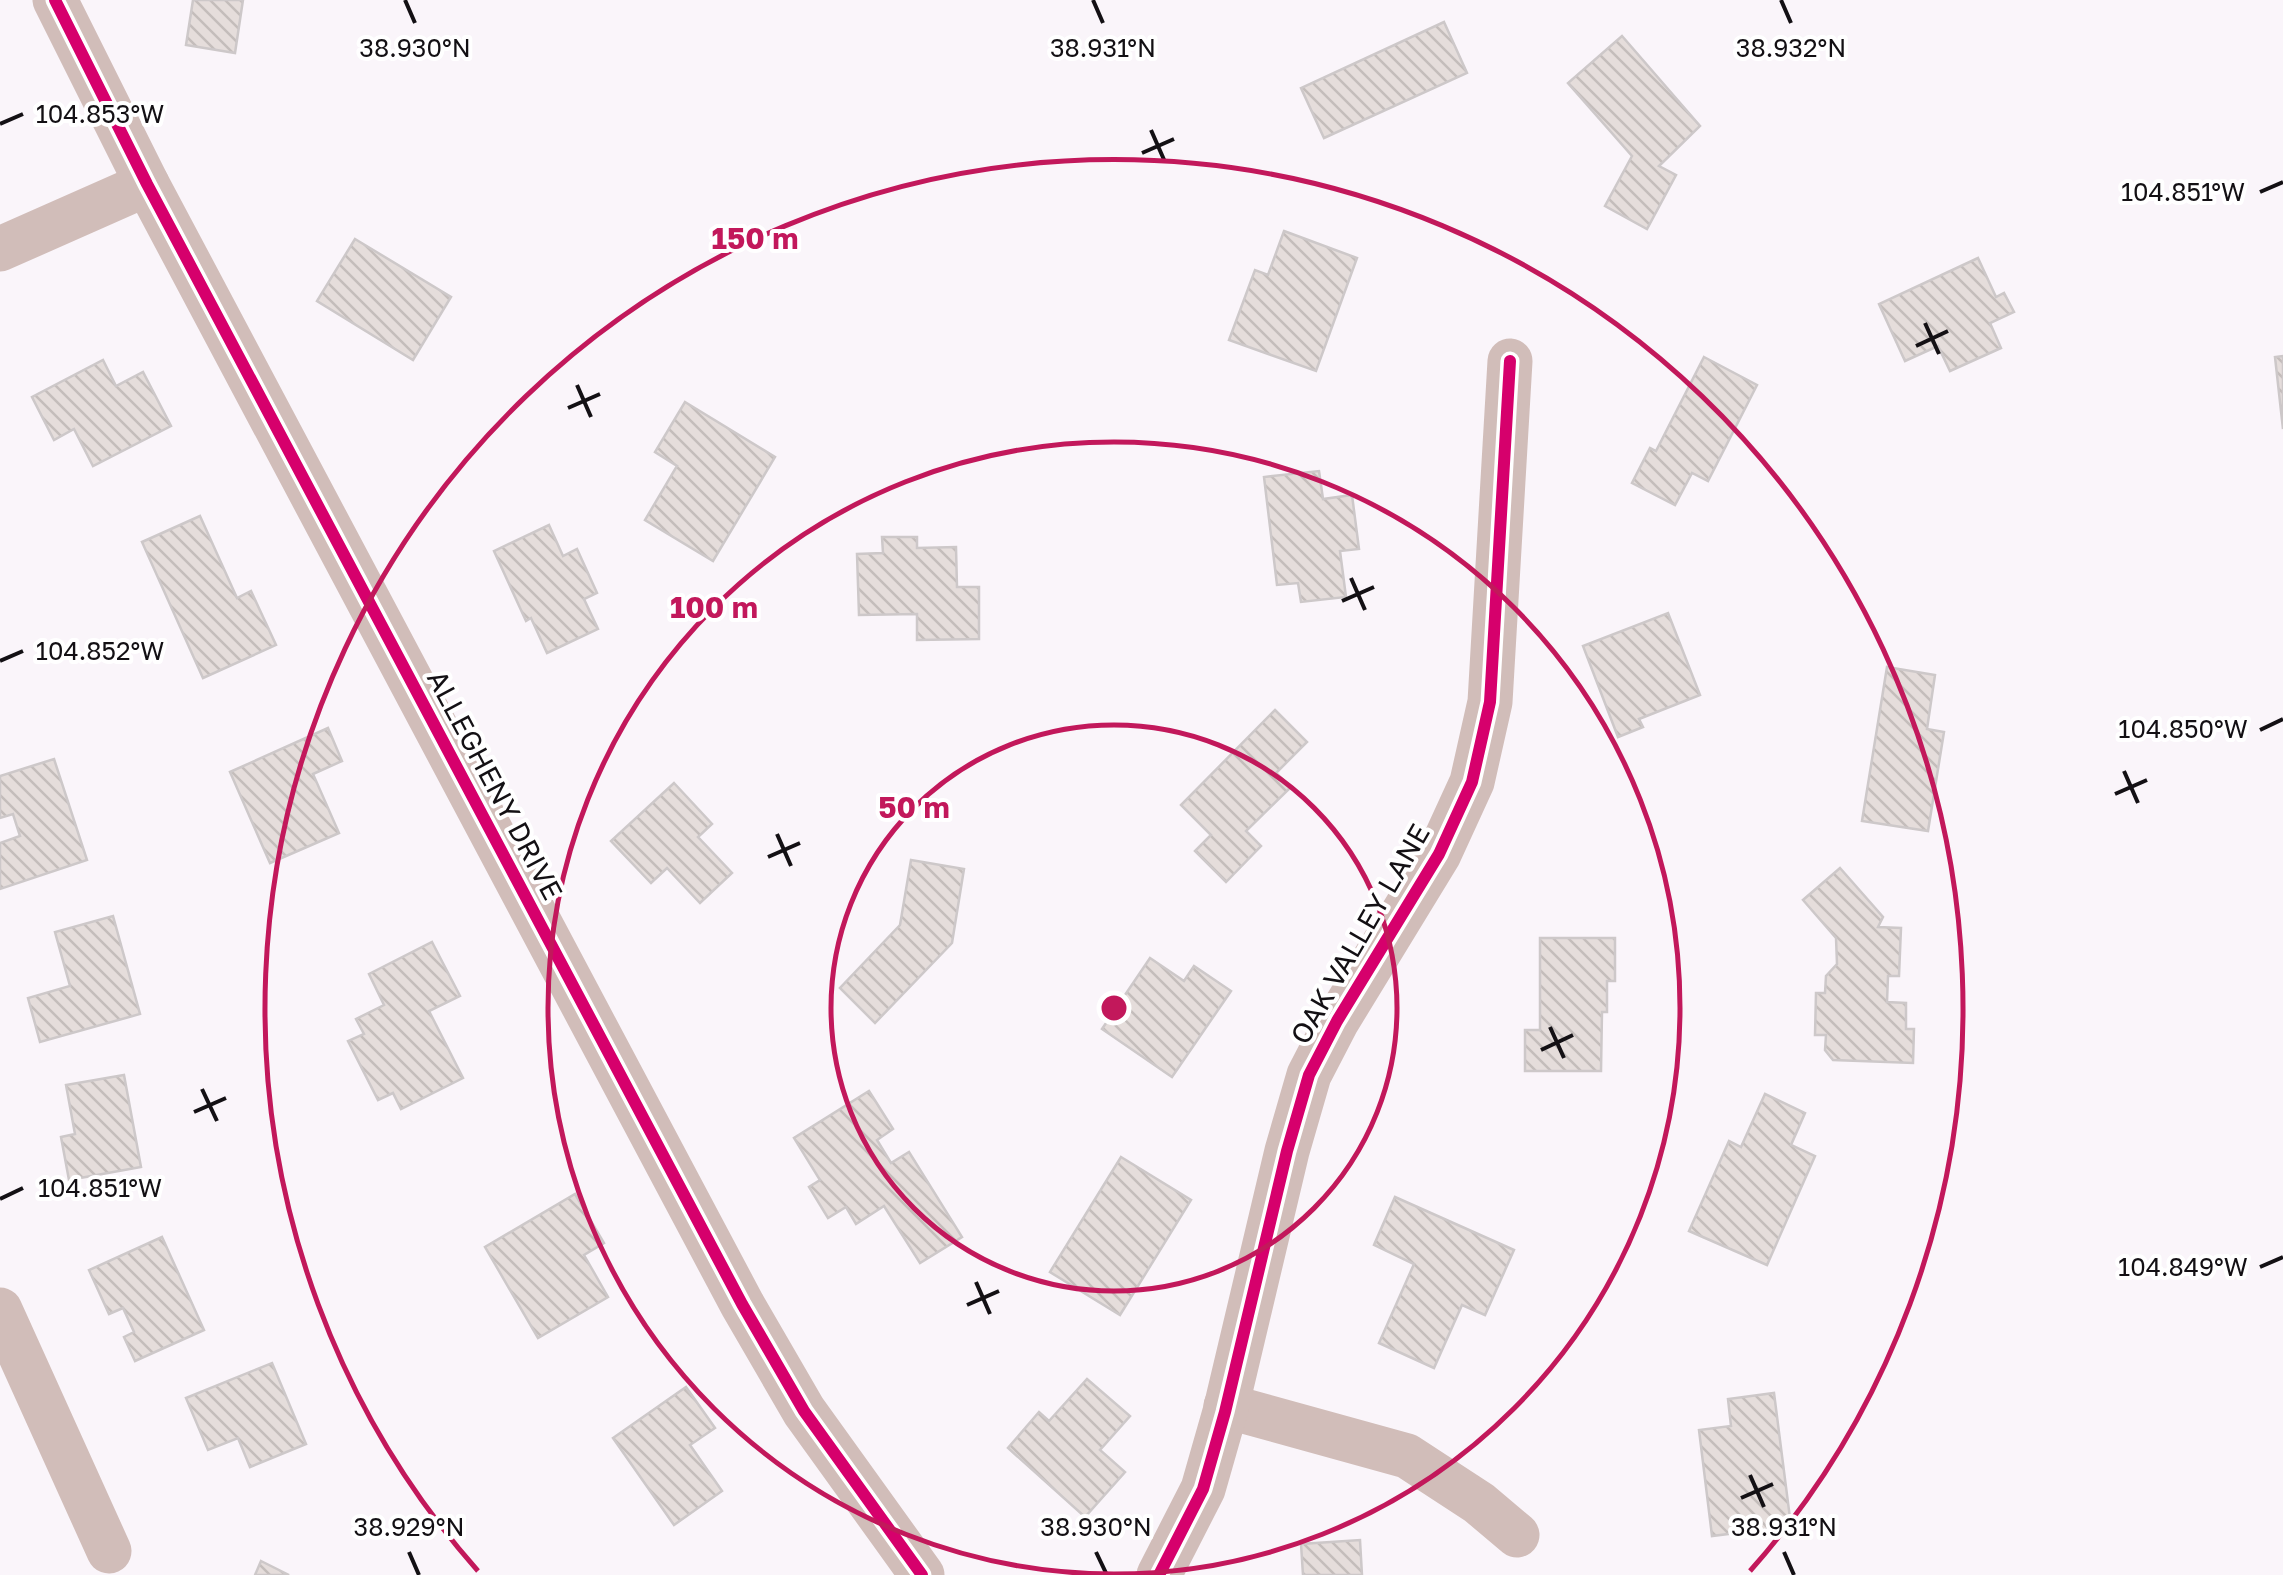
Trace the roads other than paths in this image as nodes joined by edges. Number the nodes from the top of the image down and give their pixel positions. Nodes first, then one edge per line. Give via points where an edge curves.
1 (55, 0) edge
2 (147, 184) junction
3 (0, 249) edge
4 (1510, 361) dead end
5 (0, 1310) edge
6 (1226, 1406) junction
7 (1516, 1535) dead end
8 (109, 1551) dead end
9 (922, 1575) edge
10 (1159, 1575) edge

1 - 2 street, ALLEGHENY DRIVE
2 - 3 street
2 - 9 street, ALLEGHENY DRIVE via 742,1304 804,1411
4 - 6 street, OAK VALLEY LANE via 1490,702 1472,782 1439,854 1309,1075
5 - 8 street
6 - 7 street via 1407,1456
6 - 10 street, OAK VALLEY LANE via 1202,1490

